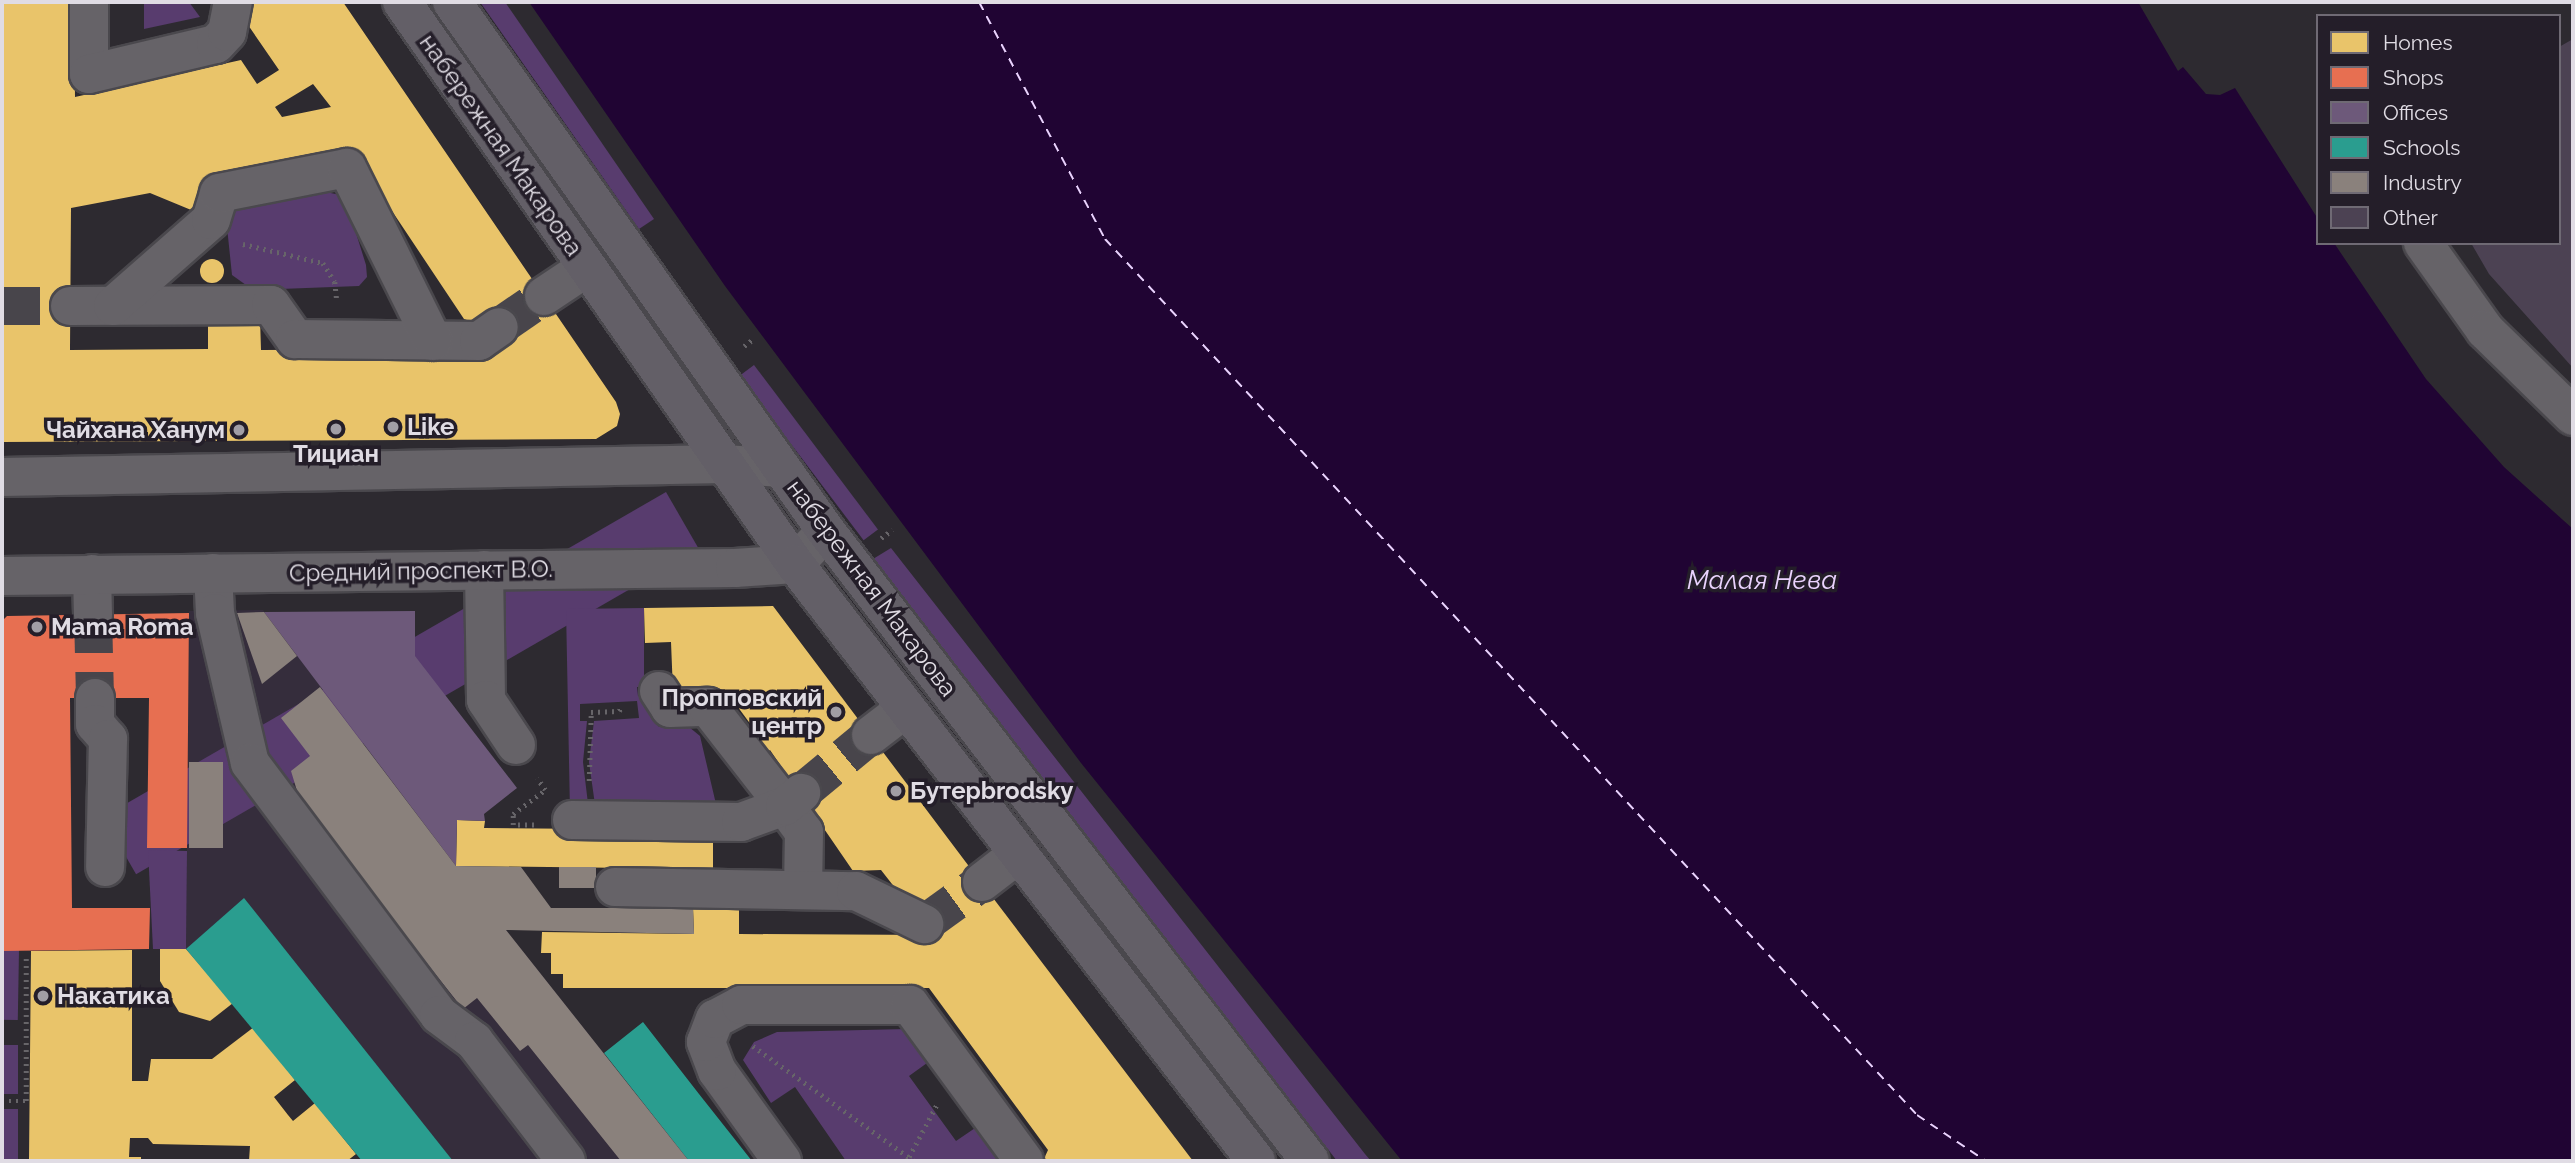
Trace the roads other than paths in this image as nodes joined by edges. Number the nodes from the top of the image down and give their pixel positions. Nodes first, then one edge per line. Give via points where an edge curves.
1 (89, 2) edge
2 (233, 2) edge
3 (402, 2) edge
4 (452, 2) edge
5 (2424, 245) edge
6 (586, 268) junction
7 (544, 296) tunnel mouth
8 (70, 306) tunnel mouth
9 (113, 306) junction
10 (499, 327) tunnel mouth
11 (433, 341) junction
12 (2573, 415) edge
13 (725, 464) junction
14 (781, 468) junction
15 (2, 477) edge
16 (826, 531) junction
17 (794, 564) junction
18 (484, 570) junction
19 (213, 573) junction
20 (92, 574) junction
21 (2, 576) edge
22 (93, 615) tunnel mouth
23 (659, 691) road end
24 (95, 698) tunnel mouth
25 (905, 709) junction
26 (871, 736) tunnel mouth
27 (516, 745) road end
28 (793, 799) junction
29 (583, 820) road end
30 (1017, 855) junction
31 (106, 867) dead end
32 (982, 882) tunnel mouth
33 (615, 887) dead end
34 (803, 890) junction
35 (924, 924) dead end
36 (566, 1161) edge
37 (782, 1161) edge
38 (1024, 1161) edge
39 (1256, 1161) edge
40 (1310, 1161) edge

1 - 2 street via 89,74 216,44 230,24
3 - 6 main road, набережная Макарова
4 - 14 main road, набережная Макарова
5 - 12 street via 2485,330
6 - 7 street
6 - 13 main road, набережная Макарова
8 - 9 street
9 - 11 street via 271,305 295,339
9 - 11 street via 211,220 219,193 347,168
10 - 11 street via 479,341
13 - 14 street
13 - 15 street
13 - 17 main road, набережная Макарова
14 - 16 main road, набережная Макарова
16 - 17 street
16 - 40 main road, набережная Макарова
17 - 18 street, Средний проспект В.О.
17 - 25 main road, набережная Макарова
18 - 19 street, Средний проспект В.О.
18 - 27 street via 486,700
19 - 20 street, Средний проспект В.О.
19 - 36 street via 215,613 250,763 439,1015 474,1041
20 - 21 street, Средний проспект В.О.
20 - 22 street
23 - 28 street via 670,708 708,707
24 - 31 street via 95,724 108,738
25 - 26 street
25 - 30 main road, набережная Макарова
28 - 29 street via 741,822
28 - 34 street via 804,832
30 - 32 street
30 - 39 main road, набережная Макарова
33 - 34 street
34 - 35 street via 856,891
37 - 38 street via 717,1071 706,1042 715,1019 741,1005 910,1006

